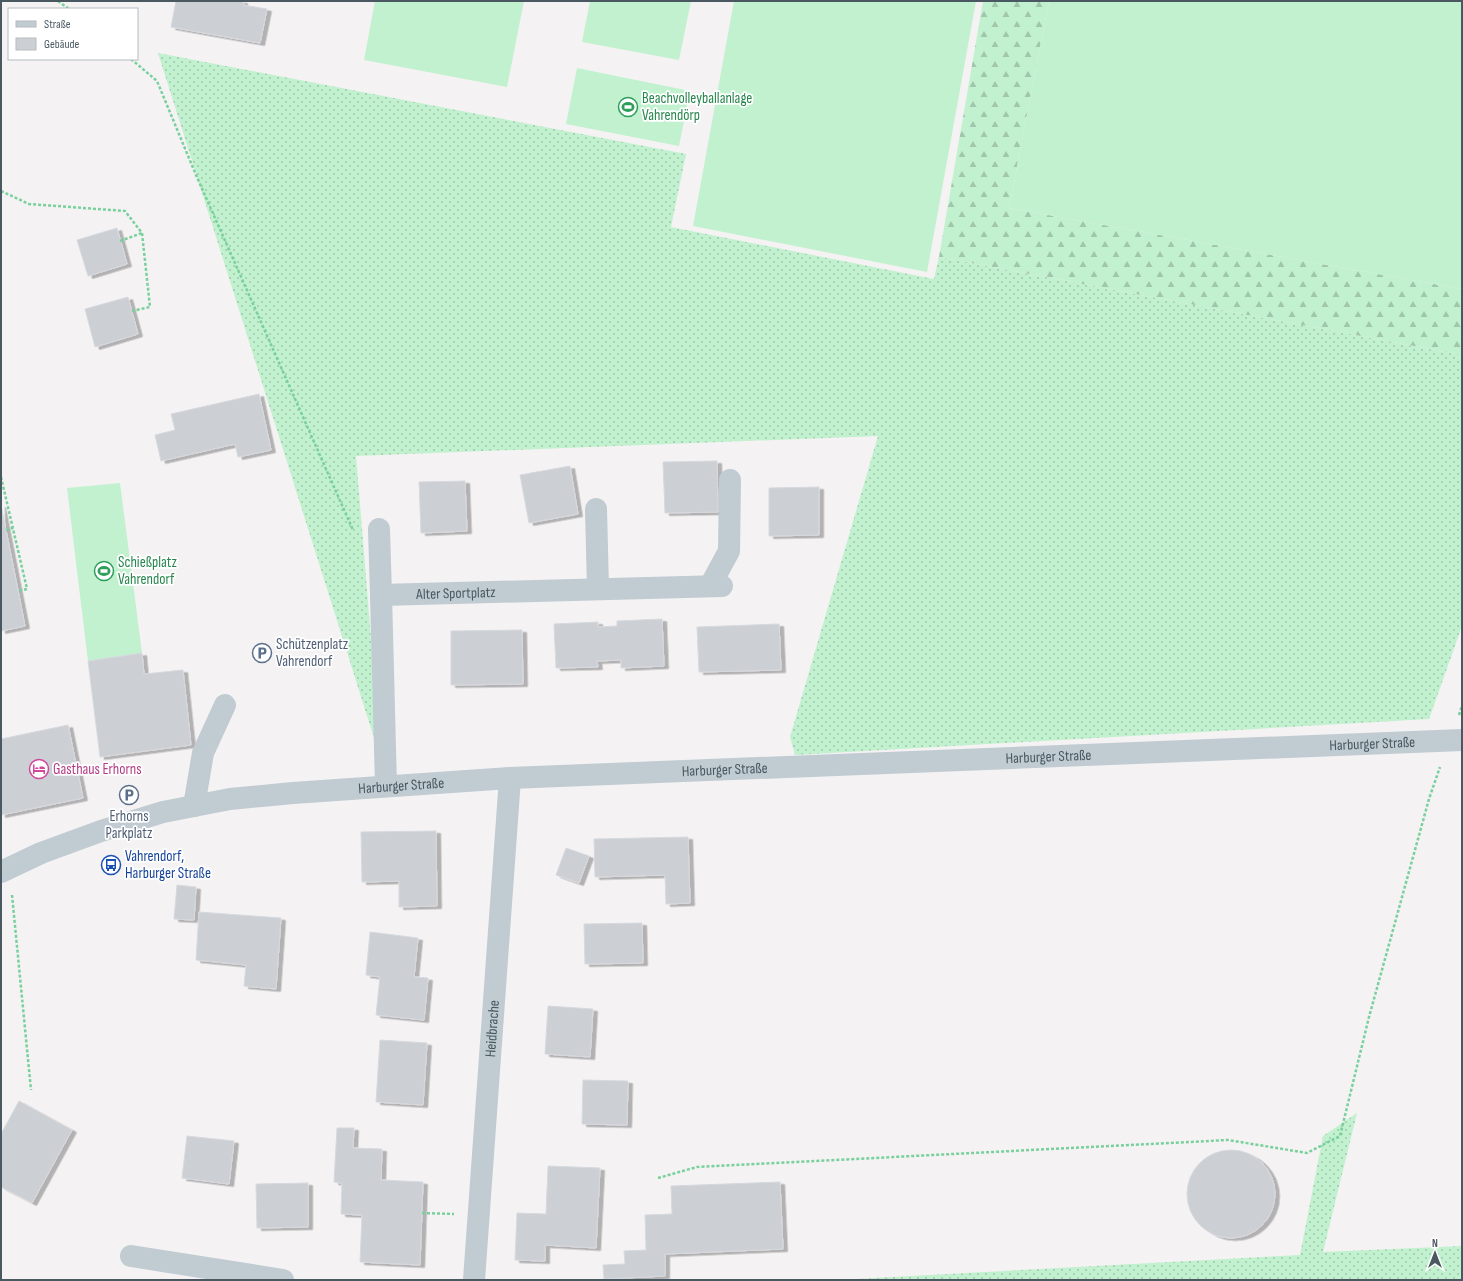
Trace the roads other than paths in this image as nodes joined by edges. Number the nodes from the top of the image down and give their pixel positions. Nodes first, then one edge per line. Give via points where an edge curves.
1 (730, 480) dead end
2 (596, 509) dead end
3 (379, 529) dead end
4 (598, 590) junction
5 (381, 595) junction
6 (225, 705) dead end
7 (1462, 740) edge
8 (510, 778) junction
9 (386, 786) junction
10 (194, 806) junction
11 (5, 870) edge
12 (131, 1256) dead end
13 (283, 1280) edge
14 (474, 1280) edge

1 - 4 street, Alter Sportplatz via 729,551 716,586
2 - 4 street
3 - 5 street
4 - 5 street, Alter Sportplatz
5 - 9 street
6 - 10 street via 203,753
7 - 8 street, Harburger Straße
8 - 9 street, Harburger Straße
8 - 14 street, Heidbrache
9 - 10 street, Harburger Straße via 253,797
10 - 11 street, Harburger Straße via 163,812 101,831 41,853
12 - 13 street

